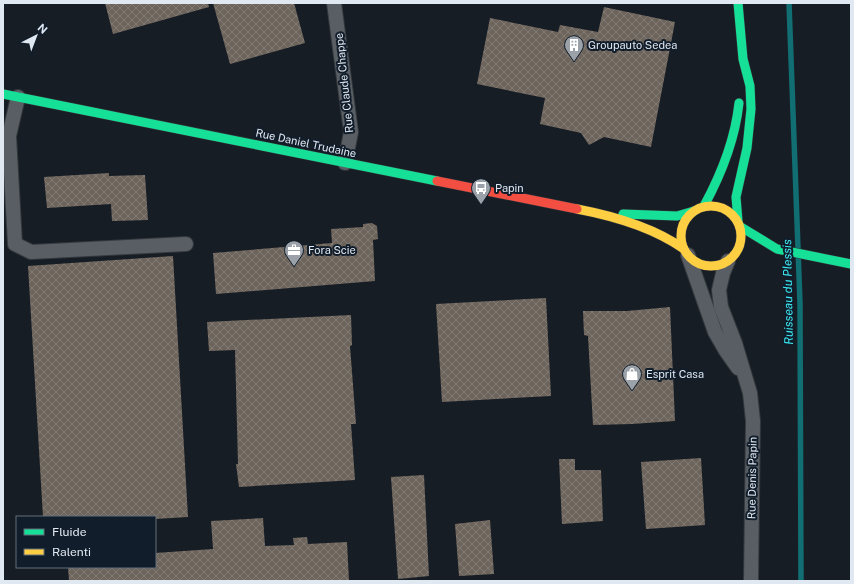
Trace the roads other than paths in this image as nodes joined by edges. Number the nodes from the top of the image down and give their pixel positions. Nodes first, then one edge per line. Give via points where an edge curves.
1 (334, 3) edge
2 (738, 3) edge
3 (743, 59) junction
4 (3, 94) edge
5 (18, 97) junction
6 (345, 163) junction
7 (704, 206) junction
8 (694, 211) junction
9 (605, 214) junction
10 (739, 224) junction
11 (186, 244) dead end
12 (777, 249) junction
13 (763, 251) dead end
14 (686, 252) junction
15 (748, 254) dead end
16 (731, 258) junction
17 (851, 264) edge
18 (745, 376) junction
19 (751, 581) edge

1 - 6 street, Rue Claude Chappe via 351,132
2 - 3 main road
3 - 7 main road via 737,124 728,158
3 - 10 main road via 750,86 751,109 747,148 736,197
4 - 5 main road, Rue Daniel Trudaine
5 - 6 main road, Rue Daniel Trudaine
5 - 11 street via 9,136 16,244 31,252
6 - 9 main road, Rue Daniel Trudaine
7 - 8 main road
7 - 10 main road via 724,208 732,213
8 - 9 main road, Rue Daniel Trudaine via 677,216
8 - 14 main road via 687,216 681,232 681,241
9 - 14 main road, Rue Daniel Trudaine via 670,239
10 - 12 main road
10 - 16 main road via 742,237 740,247
12 - 13 main road
12 - 17 main road
14 - 16 main road via 702,265 720,265
14 - 18 street, Rue Denis Papin via 715,332
15 - 16 main road
16 - 18 street, Rue Denis Papin via 723,273 719,290 721,307
18 - 19 street, Rue Denis Papin via 751,397 753,421

